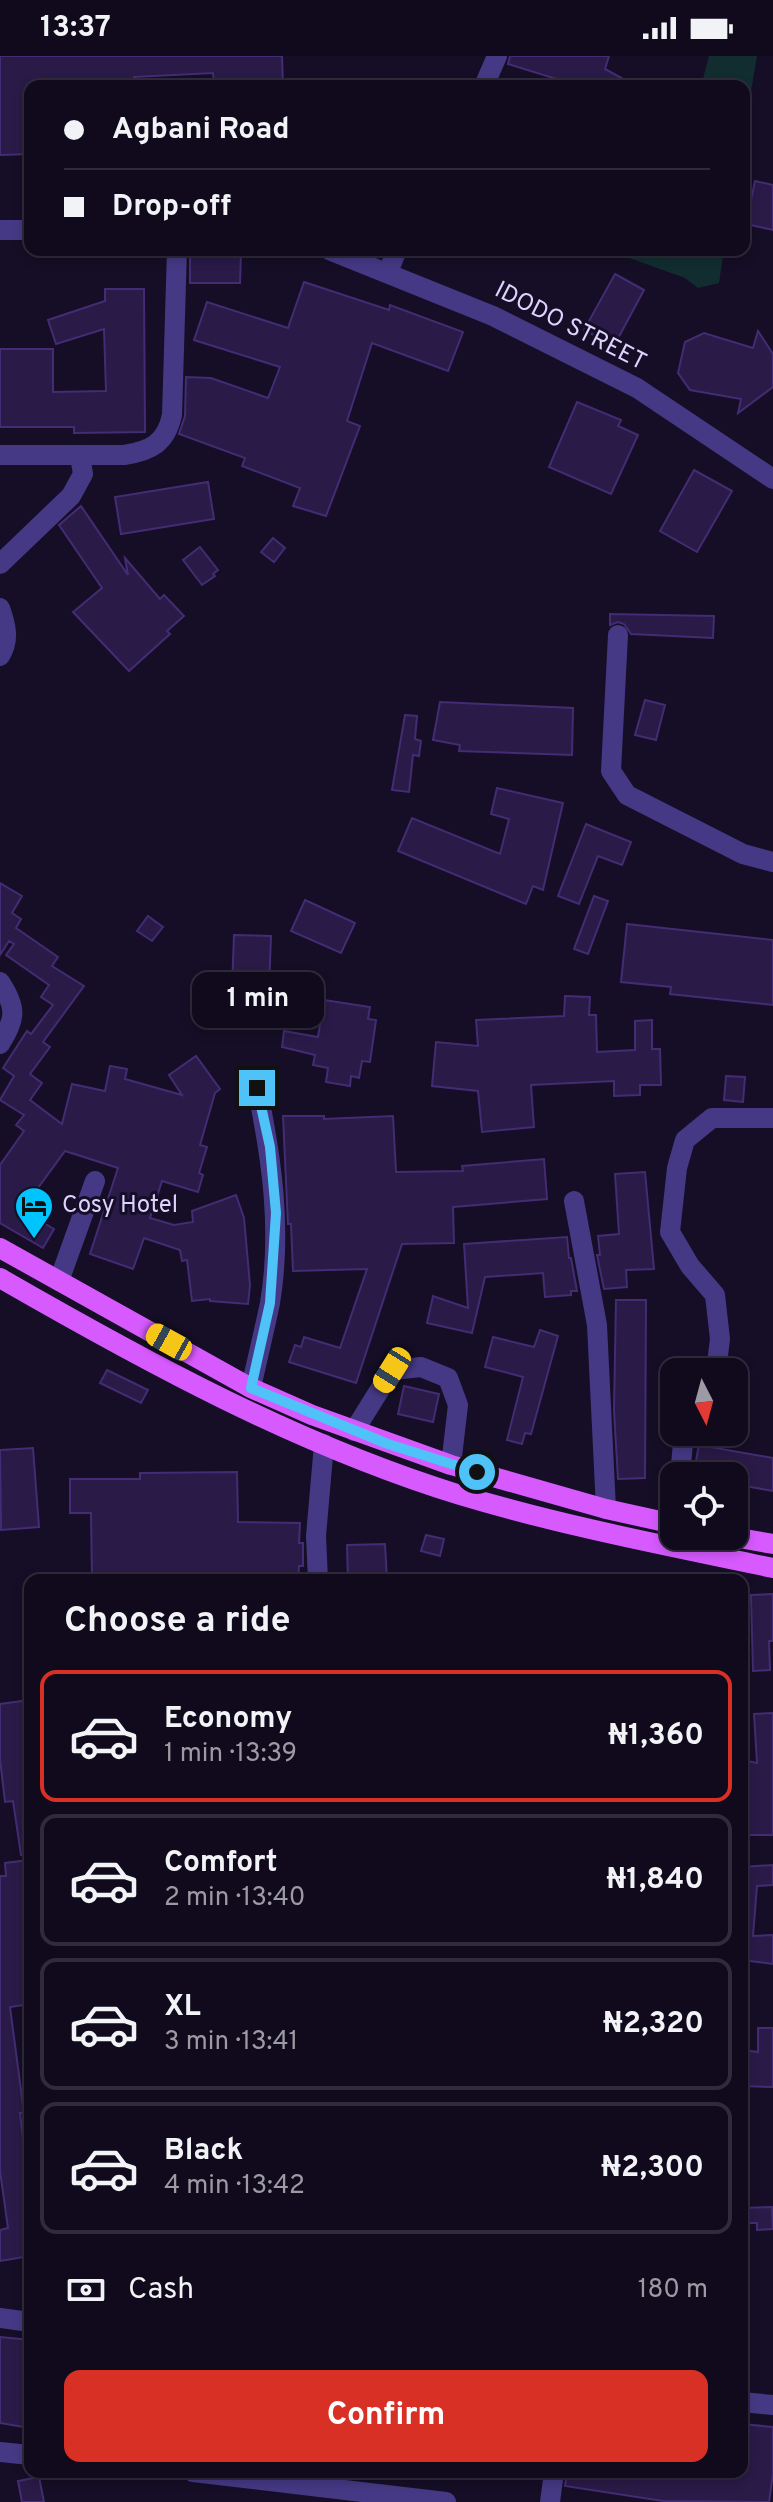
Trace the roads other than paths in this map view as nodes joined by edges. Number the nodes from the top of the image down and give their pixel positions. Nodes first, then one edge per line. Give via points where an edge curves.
1 (497, 56) edge
2 (487, 80) edge
3 (0, 230) edge
4 (24, 230) edge
5 (177, 256) edge
6 (345, 256) edge
7 (395, 256) edge
8 (388, 272) junction
9 (0, 455) edge
10 (80, 456) junction
11 (773, 479) edge
12 (0, 564) edge
13 (0, 608) edge
14 (618, 635) dead end
15 (0, 656) edge
16 (773, 862) edge
17 (0, 982) edge
18 (0, 1044) edge
19 (257, 1088) dead end
20 (773, 1118) edge
21 (95, 1181) dead end
22 (574, 1201) dead end
23 (0, 1248) edge
24 (0, 1278) edge
25 (59, 1281) junction
26 (718, 1358) edge
27 (251, 1388) junction
28 (354, 1431) junction
29 (324, 1444) junction
30 (451, 1465) junction
31 (606, 1509) junction
32 (660, 1521) edge
33 (748, 1540) edge
34 (773, 1544) edge
35 (773, 1568) edge
36 (318, 1574) edge
37 (0, 2318) edge
38 (24, 2321) edge
39 (748, 2403) edge
40 (773, 2405) edge
41 (0, 2452) edge
42 (24, 2454) edge
43 (244, 2478) edge
44 (553, 2478) edge
45 (446, 2502) edge
46 (550, 2502) edge

1 - 2 street
3 - 4 street
5 - 10 street via 168,431 158,445 141,453
6 - 8 street, IDODO STREET
7 - 8 street
8 - 11 street, IDODO STREET via 493,316 637,388
9 - 10 street
10 - 12 street via 83,474 71,496
13 - 15 street via 7,631
14 - 16 street via 611,771 627,795 743,854
17 - 18 street via 12,1000 13,1013
19 - 27 street via 276,1213 270,1303
20 - 26 street via 712,1118 685,1140 677,1168 670,1232 715,1295
21 - 25 street
22 - 31 street via 597,1325
23 - 25 main road
24 - 29 main road via 243,1409
25 - 27 main road
27 - 28 main road
28 - 30 main road
28 - 30 street via 392,1370 421,1367 448,1378 458,1405
29 - 35 main road via 458,1494 568,1525
29 - 36 street
30 - 31 main road
31 - 32 main road
33 - 34 main road
37 - 38 street
39 - 40 street
41 - 42 street
43 - 45 street
44 - 46 street

